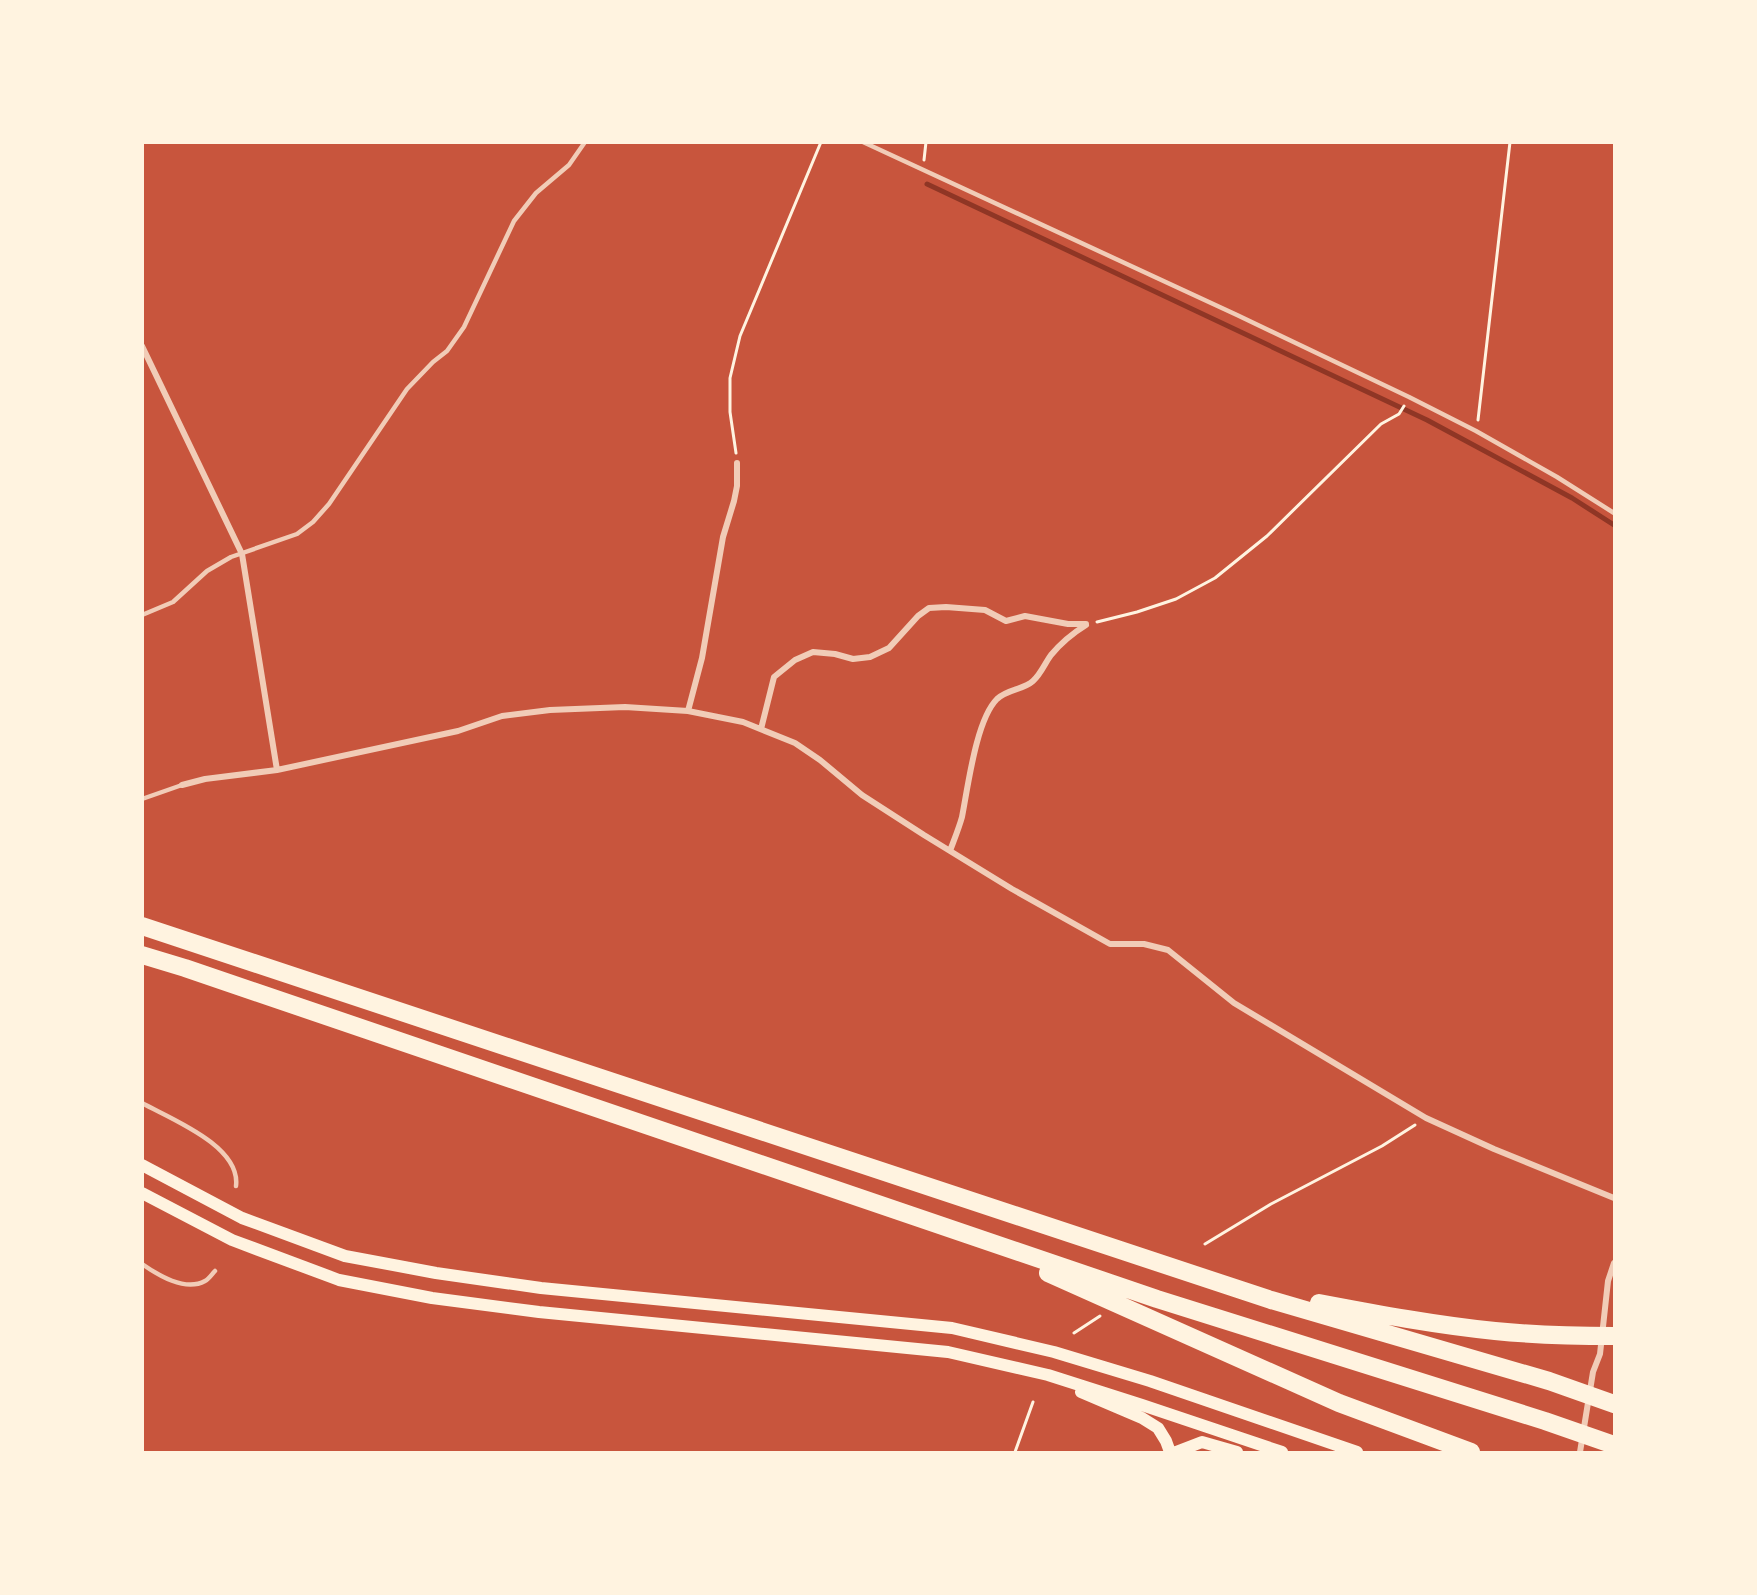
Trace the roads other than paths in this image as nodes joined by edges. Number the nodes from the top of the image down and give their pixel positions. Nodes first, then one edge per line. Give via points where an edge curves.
1 (585, 142) edge
2 (863, 142) edge
3 (142, 346) edge
4 (737, 464) road end
5 (1614, 513) edge
6 (242, 554) junction
7 (142, 615) edge
8 (688, 711) junction
9 (761, 729) junction
10 (278, 770) junction
11 (182, 785) joint
12 (142, 799) edge
13 (950, 851) junction
14 (142, 926) edge
15 (142, 955) edge
16 (142, 1103) edge
17 (142, 1165) edge
18 (236, 1186) dead end
19 (142, 1193) edge
20 (1614, 1198) edge
21 (945, 1227) junction
22 (1614, 1263) edge
23 (142, 1264) edge
24 (215, 1271) dead end
25 (1239, 1289) junction
26 (1614, 1336) edge
27 (1048, 1375) junction
28 (1614, 1404) edge
29 (1614, 1444) edge
30 (1170, 1452) edge
31 (1176, 1452) edge
32 (1237, 1452) edge
33 (1282, 1452) edge
34 (1357, 1452) edge
35 (1471, 1452) edge
36 (1580, 1452) edge

1 - 6 lane via 569,165 536,193 514,221 464,327 447,351 407,389 329,504 297,534
2 - 5 lane via 1237,315 1476,431
3 - 6 street
4 - 8 street via 737,486
6 - 7 lane via 231,556 207,571 173,602
6 - 10 street
8 - 9 street
8 - 10 street via 626,707 502,716 458,731
9 - 13 street via 795,743 862,795
9 - 13 street via 774,677 788,665 813,652 853,659 870,657 889,648 929,608 985,610 1006,621 1025,616 1086,624 1052,654 1032,682 1009,690 988,711
10 - 11 street
11 - 12 lane
13 - 20 street via 1110,944 1144,944 1168,950 1234,1003 1426,1118
14 - 25 highway
15 - 21 highway
16 - 18 lane via 200,1134 221,1150 237,1178
17 - 34 main road via 242,1218 345,1256 436,1274 541,1288 952,1328 1054,1352 1150,1381
19 - 27 main road via 232,1240 339,1280 432,1298 539,1312 948,1352
21 - 29 highway via 1157,1299
21 - 35 highway via 1339,1403
22 - 36 street
23 - 24 lane via 162,1278 189,1284 205,1281
25 - 26 highway via 1494,1331
25 - 28 highway
27 - 30 main road via 1158,1428
27 - 33 main road
31 - 32 main road via 1202,1443

